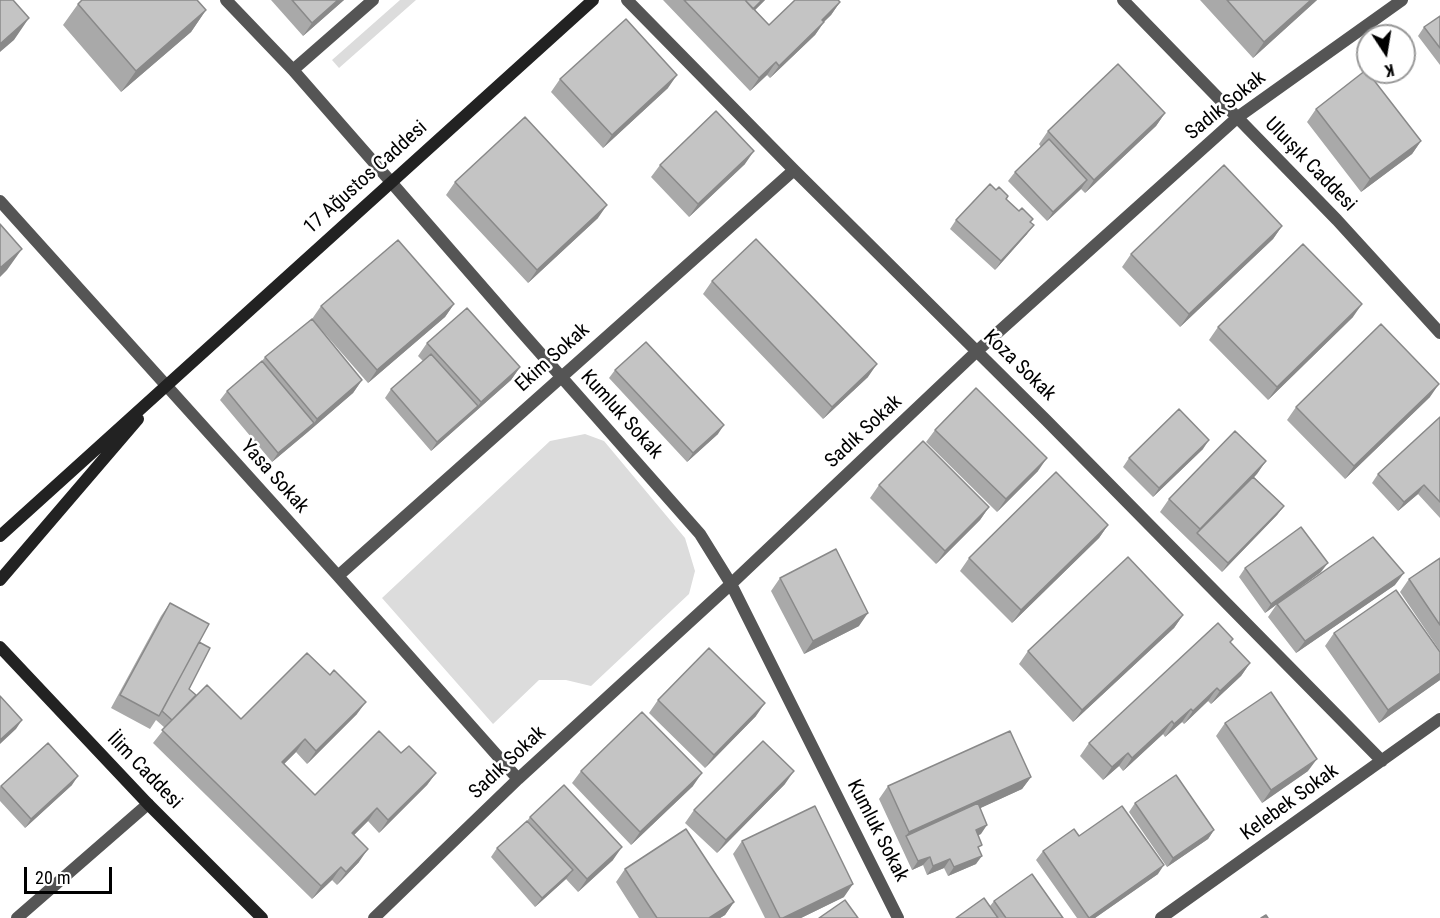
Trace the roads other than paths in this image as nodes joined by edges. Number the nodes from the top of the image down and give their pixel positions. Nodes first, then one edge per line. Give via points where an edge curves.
1 (226, 0) edge
2 (373, 0) edge
3 (593, 0) edge
4 (627, 0) edge
5 (1123, 0) edge
6 (1402, 0) edge
7 (293, 70) junction
8 (1238, 117) junction
9 (794, 170) junction
10 (391, 182) junction
11 (0, 201) edge
12 (1438, 327) edge
13 (976, 352) junction
14 (561, 377) junction
15 (166, 386) junction
16 (0, 536) edge
17 (338, 576) junction
18 (0, 580) edge
19 (731, 585) junction
20 (0, 647) edge
21 (1440, 719) edge
22 (1382, 761) junction
23 (518, 779) junction
24 (148, 804) junction
25 (17, 918) edge
26 (262, 918) edge
27 (374, 918) edge
28 (898, 918) edge
29 (1161, 918) edge

1 - 7 street, Kumluk Sokak
2 - 7 street
3 - 10 street, 17 Ağustos Caddesi
4 - 9 street, Koza Sokak
5 - 8 street, Uluışık Caddesi
6 - 8 street, Sadık Sokak
7 - 10 street, Kumluk Sokak
8 - 12 street, Uluışık Caddesi
8 - 13 street, Sadık Sokak
9 - 13 street, Koza Sokak
9 - 14 street, Ekim Sokak
10 - 14 street, Kumluk Sokak
10 - 15 street, 17 Ağustos Caddesi
11 - 15 street, Yasa Sokak
13 - 19 street, Sadık Sokak
13 - 22 street, Koza Sokak
14 - 17 street, Ekim Sokak
14 - 19 street, Kumluk Sokak via 700,534
15 - 16 street, 17 Ağustos Caddesi
15 - 17 street, Yasa Sokak
15 - 18 street, 17 Ağustos Caddesi
17 - 23 street, Yasa Sokak
19 - 23 street, Sadık Sokak
19 - 28 street, Kumluk Sokak
20 - 24 street, İlim Caddesi
21 - 22 street, Kelebek Sokak
22 - 29 street, Kelebek Sokak
23 - 27 street, Sadık Sokak
24 - 25 street
24 - 26 street, İlim Caddesi

